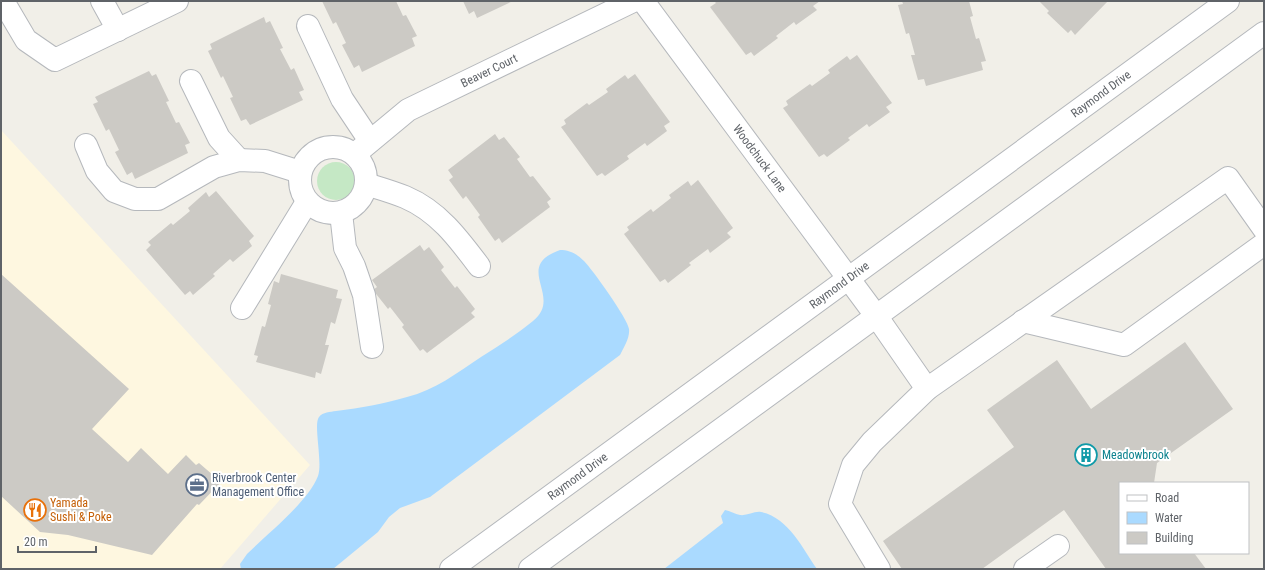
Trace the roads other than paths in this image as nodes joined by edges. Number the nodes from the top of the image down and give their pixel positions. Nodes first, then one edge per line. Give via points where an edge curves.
1 (3, 1) edge
2 (102, 1) edge
3 (177, 1) edge
4 (633, 1) edge
5 (643, 1) edge
6 (1228, 1) edge
7 (308, 26) dead end
8 (118, 30) junction
9 (1264, 33) edge
10 (191, 81) dead end
11 (86, 145) dead end
12 (362, 148) junction
13 (238, 160) junction
14 (300, 172) junction
15 (366, 184) junction
16 (307, 202) junction
17 (341, 213) junction
18 (1264, 229) edge
19 (1264, 244) edge
20 (479, 266) dead end
21 (849, 279) junction
22 (242, 308) dead end
23 (877, 317) junction
24 (1023, 321) junction
25 (372, 348) dead end
26 (927, 389) junction
27 (1058, 546) dead end
28 (451, 569) edge
29 (530, 569) edge
30 (879, 569) edge
31 (1025, 569) edge

1 - 8 street via 26,40 55,60
2 - 8 street
3 - 8 street
4 - 12 street, Beaver Court via 408,110
5 - 21 street, Woodchuck Lane
6 - 21 street, Raymond Drive
7 - 12 street
9 - 23 street
10 - 13 street via 219,138
11 - 13 street via 97,171 114,191 135,199 158,199 214,167
12 - 14 street via 323,148 312,154
12 - 15 street
13 - 14 street via 265,161
14 - 16 street via 299,183
15 - 17 street via 364,194 358,203
15 - 20 street via 405,197 431,212 454,232
16 - 17 street via 322,212
16 - 22 street
17 - 25 street via 345,248 364,295
18 - 24 street via 1228,178
19 - 24 street via 1124,345
21 - 23 street, Woodchuck Lane
21 - 28 street, Raymond Drive
23 - 26 street, Woodchuck Lane
23 - 29 street
24 - 26 street
26 - 30 street via 872,442 853,465 840,504
27 - 31 street

